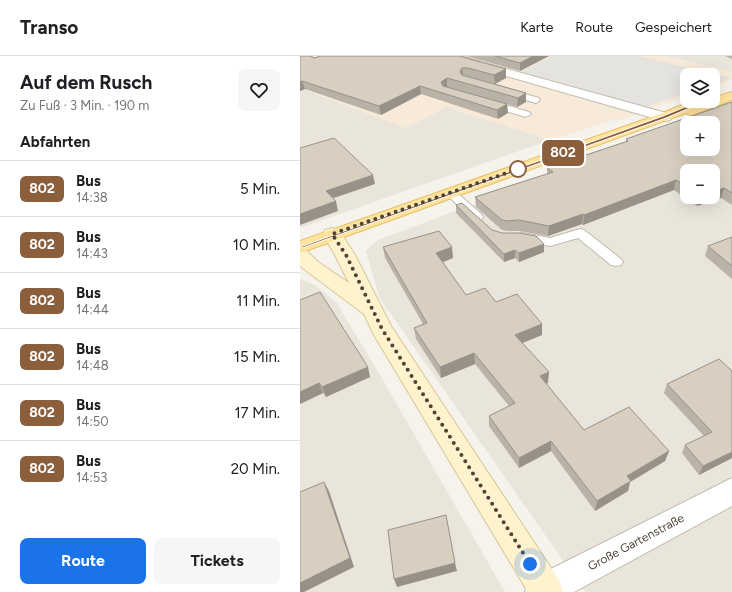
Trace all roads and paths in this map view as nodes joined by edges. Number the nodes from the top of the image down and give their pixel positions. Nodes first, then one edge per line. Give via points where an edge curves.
1 (447, 56) edge
2 (501, 90) edge
3 (732, 91) edge
4 (485, 93) edge
5 (720, 95) edge
6 (732, 96) edge
7 (476, 99) edge
8 (536, 100) dead end
9 (686, 108) edge
10 (665, 117) junction
11 (451, 193) junction
12 (486, 225) edge
13 (332, 234) junction
14 (512, 237) edge
15 (300, 247) edge
16 (300, 255) edge
17 (616, 262) dead end
18 (372, 310) junction
19 (732, 491) edge
20 (545, 591) edge

1 - 10 street
2 - 8 lane
3 - 5 main road
4 - 7 lane via 527,110
6 - 10 main road
9 - 10 main road
10 - 11 main road
11 - 12 lane
11 - 13 main road
13 - 15 main road
13 - 18 street via 346,255
14 - 17 lane via 550,242 580,233
16 - 18 street via 311,266
18 - 20 street
19 - 20 street, Große Gartenstraße

